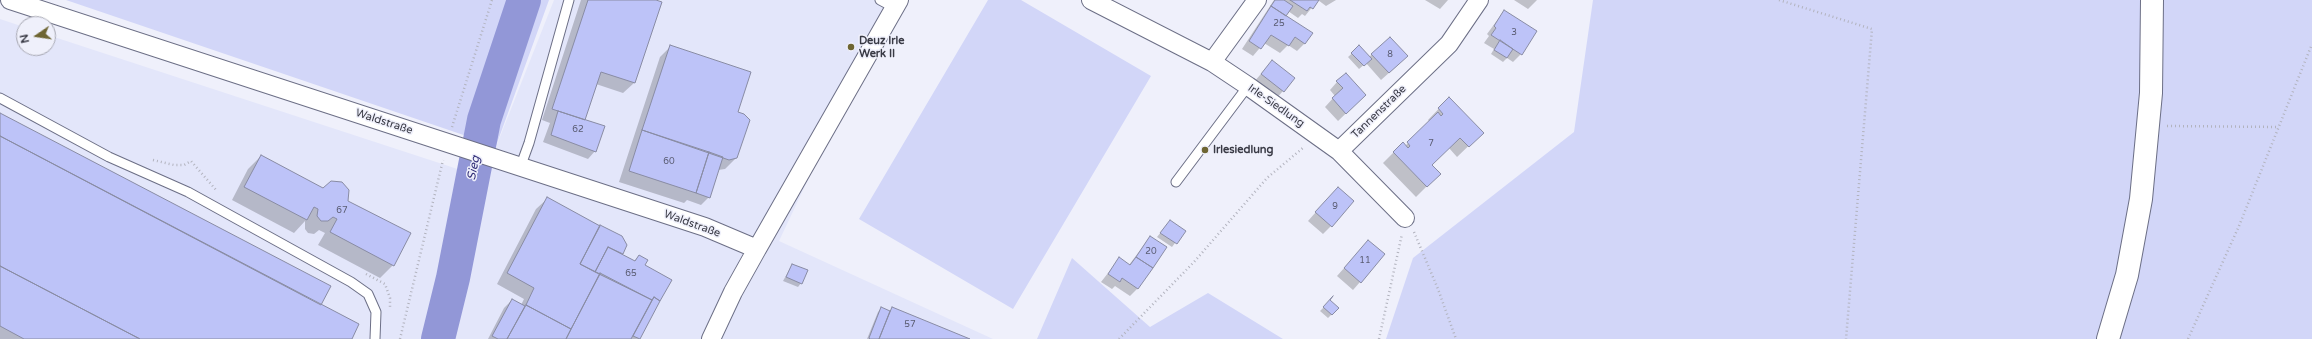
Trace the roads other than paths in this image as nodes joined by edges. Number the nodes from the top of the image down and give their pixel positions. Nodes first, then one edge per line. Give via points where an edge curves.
1 (10, 0) edge
2 (569, 0) edge
3 (1091, 0) edge
4 (1257, 0) edge
5 (1479, 0) edge
6 (2152, 0) edge
7 (892, 3) edge
8 (1212, 62) junction
9 (1248, 86) junction
10 (0, 98) edge
11 (1339, 151) junction
12 (521, 166) junction
13 (1176, 182) dead end
14 (1405, 218) road end
15 (757, 249) junction
16 (375, 339) edge
17 (711, 339) edge
18 (2108, 339) edge

1 - 12 street, Waldstraße
2 - 12 lane
3 - 8 street, Irle-Siedlung
4 - 8 street
5 - 11 street, Tannenstraße via 1449,44
6 - 18 main road via 2152,93 2149,126 2133,244 2127,275
7 - 15 street
8 - 9 street, Irle-Siedlung
9 - 11 street, Irle-Siedlung
9 - 13 lane
10 - 16 lane via 109,156 188,192 352,282 368,294 376,312
11 - 14 street
12 - 15 street, Waldstraße via 705,227
15 - 17 street

